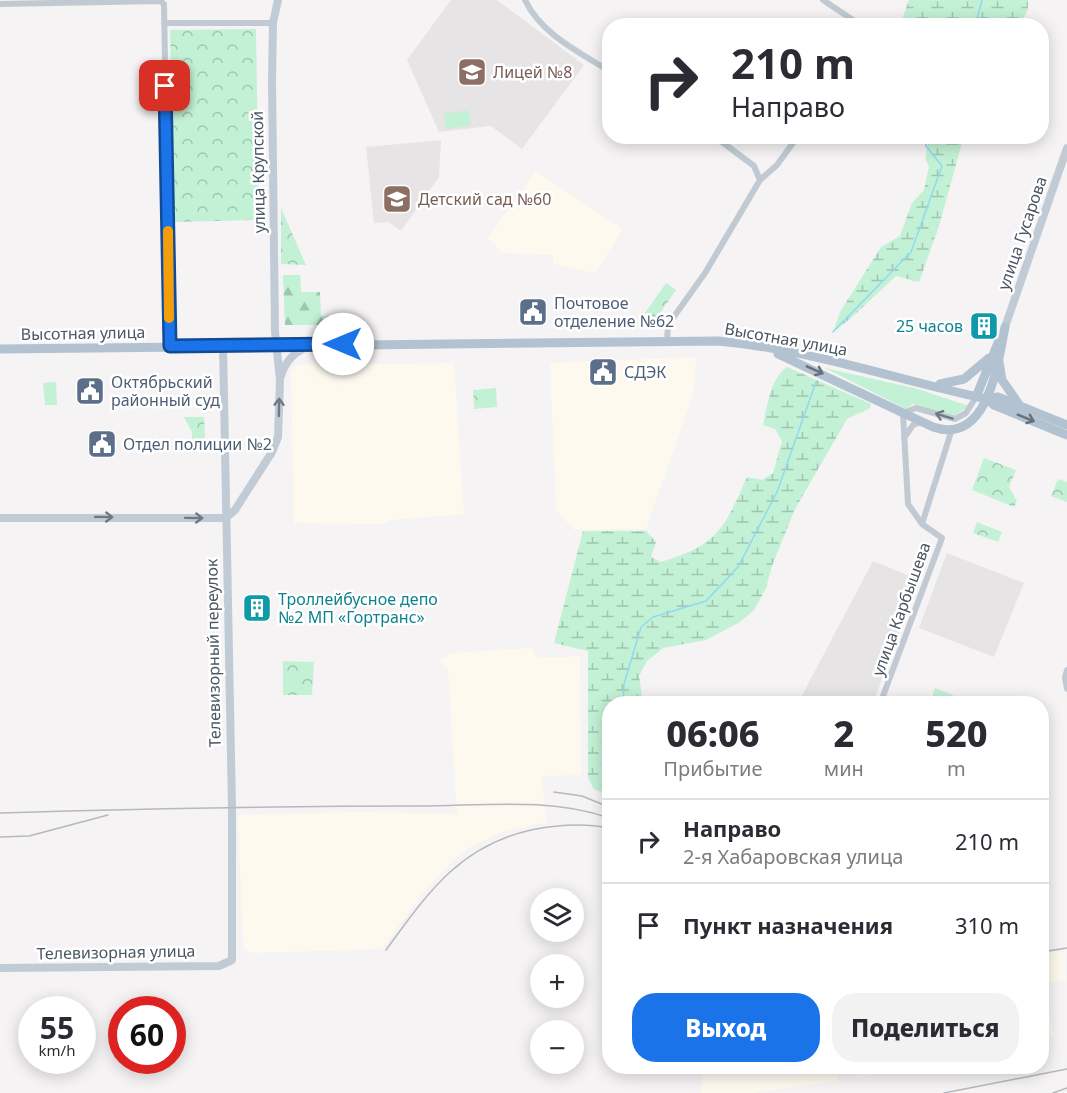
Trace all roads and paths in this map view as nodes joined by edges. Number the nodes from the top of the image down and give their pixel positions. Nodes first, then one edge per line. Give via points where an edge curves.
1 (278, 0) edge
2 (525, 0) edge
3 (823, 0) edge
4 (130, 1) edge
5 (0, 4) edge
6 (850, 18) edge
7 (164, 23) junction
8 (273, 23) junction
9 (602, 66) edge
10 (725, 144) edge
11 (792, 144) edge
12 (1067, 148) edge
13 (760, 180) junction
14 (1005, 327) joint
15 (668, 341) junction
16 (276, 344) junction
17 (317, 344) junction
18 (223, 345) junction
19 (170, 346) junction
20 (762, 346) junction
21 (0, 349) edge
22 (996, 354) junction
23 (280, 380) junction
24 (933, 385) junction
25 (976, 397) junction
26 (987, 399) junction
27 (1020, 404) junction
28 (903, 413) junction
29 (921, 422) junction
30 (1067, 425) edge
31 (952, 429) junction
32 (1067, 435) edge
33 (904, 438) junction
34 (0, 518) edge
35 (226, 518) junction
36 (922, 524) junction
37 (1067, 670) edge
38 (1067, 689) edge
39 (883, 696) edge
40 (232, 960) joint
41 (0, 968) edge

1 - 8 street, улица Крупской
2 - 9 street via 545,28
3 - 6 street
4 - 5 street
4 - 7 street via 160,0 164,4
7 - 8 street
7 - 19 street
8 - 16 street, улица Крупской
10 - 13 street via 754,166
11 - 13 street
12 - 14 street, улица Гусарова
13 - 15 street via 705,273 668,325
14 - 22 main road
15 - 17 main road, Высотная улица
15 - 20 main road, Высотная улица
16 - 17 main road, Высотная улица
16 - 18 main road, Высотная улица
16 - 23 street, улица Крупской
17 - 23 street via 297,353 285,365
18 - 19 main road, Высотная улица
18 - 35 street, Телевизорный переулок
19 - 21 main road, Высотная улица
20 - 24 main road, Высотная улица
20 -> 28 main road
22 - 24 main road via 964,379
22 - 25 main road
22 - 26 main road
22 - 27 main road via 1002,380
35 -> 23 street, улица Крупской via 262,469 278,437
24 - 25 main road, Высотная улица
25 - 26 main road, Высотная улица
25 -> 28 street via 966,413 956,419 916,408
26 - 27 main road via 998,397
26 - 31 main road via 977,416
26 -> 32 main road
27 - 30 main road
28 - 29 main road
28 - 33 street
29 - 31 main road via 938,429
29 - 33 street via 913,425
31 - 36 street, улица Карбышева
33 - 36 street via 908,504
34 -> 35 street
35 - 40 street, Телевизорный переулок
36 - 39 street, улица Карбышева via 942,538
37 - 38 street
40 - 41 street, Телевизорная улица via 219,966

